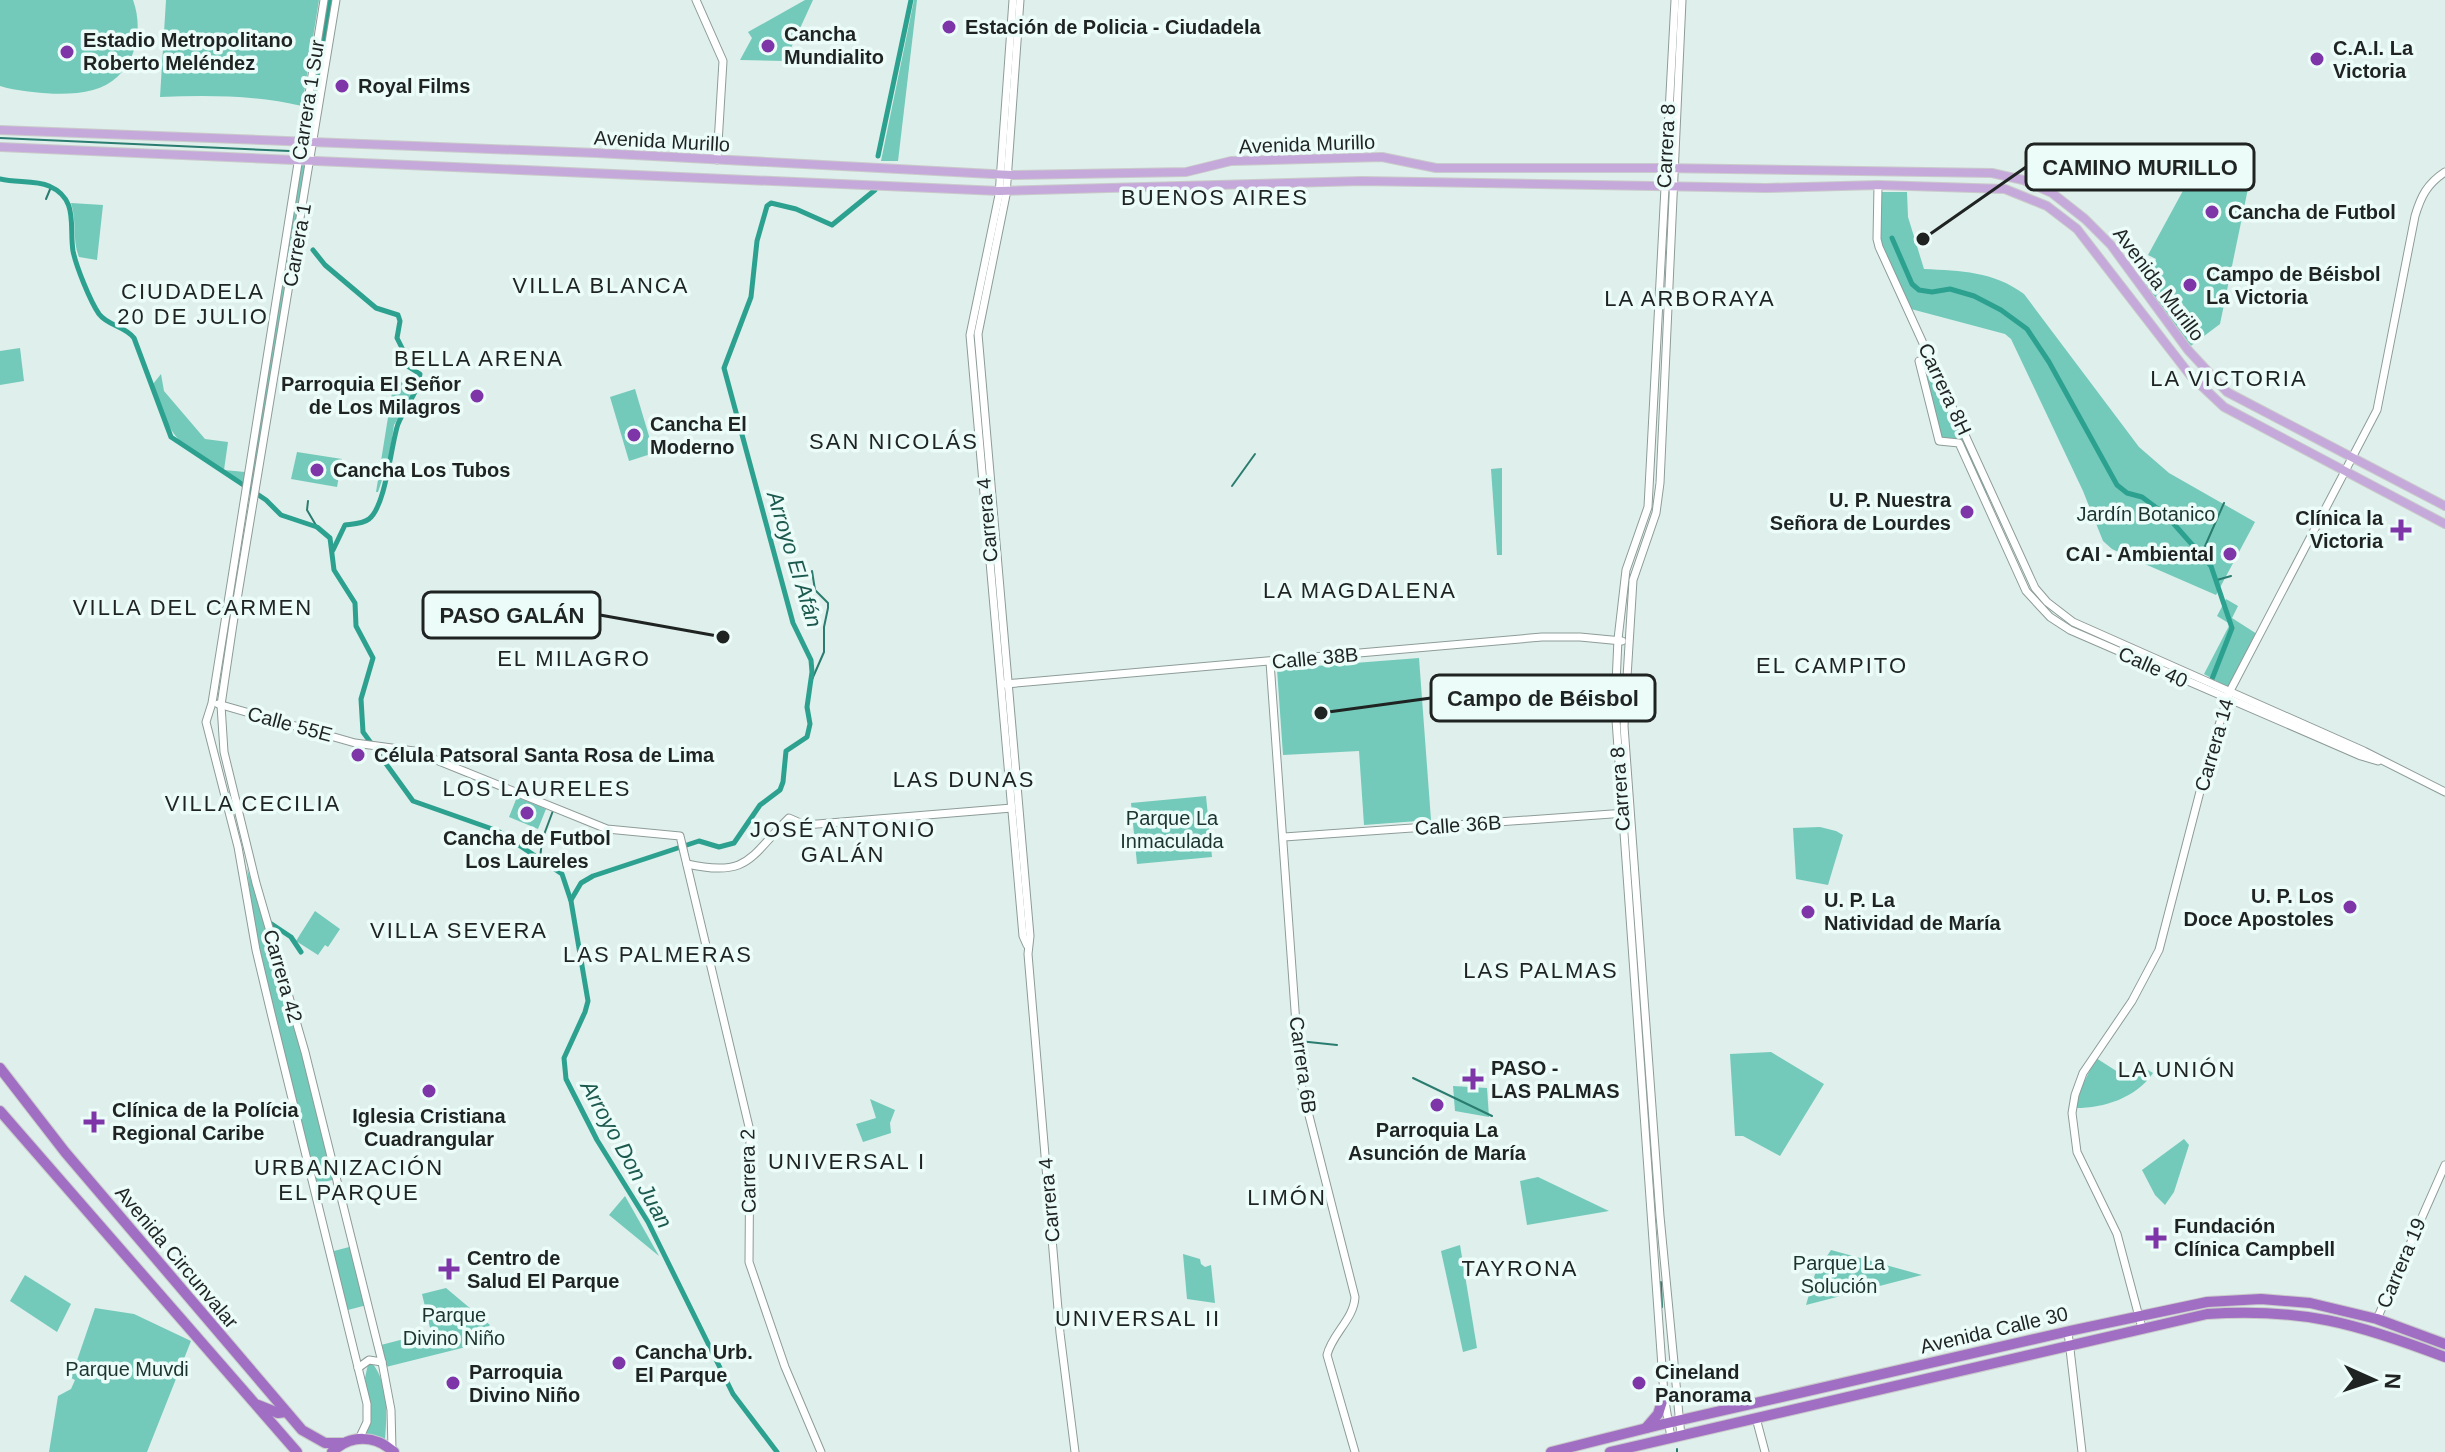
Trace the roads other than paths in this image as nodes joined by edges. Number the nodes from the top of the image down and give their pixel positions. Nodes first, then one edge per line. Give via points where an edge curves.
1 (324, 0) edge
2 (336, 0) edge
3 (696, 0) edge
4 (1013, 0) edge
5 (1020, 0) edge
6 (1675, 0) edge
7 (1682, 0) edge
8 (0, 130) edge
9 (301, 141) junction
10 (313, 142) junction
11 (0, 147) edge
12 (299, 159) junction
13 (311, 160) junction
14 (717, 160) junction
15 (1669, 168) junction
16 (2445, 172) edge
17 (1004, 174) junction
18 (1878, 185) junction
19 (1668, 187) junction
20 (1003, 192) junction
21 (1933, 363) junction
22 (2354, 456) junction
23 (2345, 473) junction
24 (246, 494) joint
25 (255, 499) joint
26 (2445, 506) edge
27 (2445, 524) edge
28 (2035, 588) joint
29 (2026, 591) joint
30 (1618, 639) junction
31 (1627, 644) junction
32 (1270, 662) junction
33 (1004, 684) junction
34 (2228, 695) junction
35 (217, 704) junction
36 (2445, 792) edge
37 (1012, 808) junction
38 (1632, 812) junction
39 (1622, 814) junction
40 (1284, 837) junction
41 (682, 843) joint
42 (687, 864) junction
43 (1028, 947) junction
44 (0, 1068) edge
45 (0, 1111) edge
46 (2445, 1165) edge
47 (2139, 1316) junction
48 (2377, 1319) junction
49 (2142, 1328) junction
50 (2068, 1332) junction
51 (2445, 1344) edge
52 (2070, 1345) junction
53 (2445, 1357) edge
54 (382, 1362) junction
55 (358, 1368) junction
56 (1664, 1395) junction
57 (256, 1405) junction
58 (286, 1412) junction
59 (1756, 1418) junction
60 (1673, 1422) junction
61 (1645, 1429) junction
62 (1676, 1437) junction
63 (359, 1439) junction
64 (344, 1443) junction
65 (393, 1451) edge
66 (297, 1452) edge
67 (332, 1452) edge
68 (821, 1452) edge
69 (1075, 1452) edge
70 (1355, 1452) edge
71 (1551, 1452) edge
72 (1610, 1452) edge
73 (1765, 1452) edge
74 (2082, 1452) edge

1 - 9 street, Carrera 1 Sur
2 - 10 street, Carrera 1
3 - 14 street via 723,61
4 - 17 street, Carrera 4
5 - 17 street, Carrera 4
6 - 15 street, Carrera 8
7 - 15 street, Carrera 8
8 - 9 main road, Avenida Murillo
9 - 10 main road, Avenida Murillo
9 - 12 street, Carrera 1 Sur
10 - 13 street, Carrera 1
10 - 14 main road, Avenida Murillo
11 - 12 main road, Avenida Murillo
12 - 13 main road, Avenida Murillo
12 - 24 street, Carrera 1 Sur
13 - 20 main road, Avenida Murillo
13 - 25 street, Carrera 1
14 - 17 main road, Avenida Murillo
15 - 17 main road, Avenida Murillo via 1436,168 1382,157 1231,161 1186,172
15 - 19 street, Carrera 8
15 - 22 main road, Avenida Murillo via 1992,173 2023,180 2063,201 2097,230 2188,350 2227,392
16 - 22 street, Carrera 14 via 2429,183 2415,216 2377,410
17 - 20 street, Carrera 4
18 - 19 main road, Avenida Murillo
18 - 21 street, Carrera 8H via 1877,239
18 - 23 main road, Avenida Murillo via 2005,189 2047,206 2087,240 2210,396
19 - 20 main road, Avenida Murillo via 1362,181
19 - 30 street, Carrera 8 via 1648,507 1626,570
19 - 31 street, Carrera 8 via 1658,506 1634,570
20 - 33 street, Carrera 4 via 970,335
21 - 28 street, Carrera 8H
21 - 29 street, Carrera 8H via 1919,361 1939,441 1959,443
22 - 23 street, Carrera 14
22 - 26 main road, Avenida Murillo
23 - 27 main road, Avenida Murillo
23 - 34 street, Carrera 14
24 - 35 street, Carrera 42
25 - 35 street, Carrera 42
28 - 34 street, Calle 40 via 2073,622
29 - 34 street, Calle 40 via 2070,630
30 - 31 street, Calle 38B
30 - 32 street, Calle 38B via 1542,637
30 - 39 street, Carrera 8 via 1615,706
31 - 38 street, Carrera 8 via 1624,726
32 - 33 street, Calle 38B
32 - 40 street, Carrera 6B
33 - 37 street, Carrera 4
33 - 43 street, Carrera 4
34 - 36 street, Calle 40 via 2364,751
34 - 47 street, Carrera 14 via 2159,950 2083,1073 2072,1113 2081,1162 2117,1234
35 - 41 street, Calle 55E via 424,755 607,829
35 - 54 street, Carrera 42 via 241,823
35 - 55 street, Carrera 42 via 206,722 208,738
37 - 42 street via 805,825 789,818 751,860 718,867
37 - 43 street, Carrera 4
38 - 39 street, Calle 36B
38 - 60 street, Carrera 8
39 - 40 street, Calle 36B
39 - 56 street, Carrera 8
40 - 70 street, Carrera 6B via 1300,1080 1355,1297 1327,1355
41 - 42 street, Carrera 2
42 - 68 street, Carrera 2 via 750,1131 749,1262
43 - 69 street, Carrera 4
44 - 58 highway, Avenida Circunvalar
45 - 57 highway, Avenida Circunvalar
46 - 48 street, Carrera 19
47 - 48 highway, Avenida Calle 30 via 2207,1302 2261,1299 2310,1303
47 - 49 street, Carrera 14
47 - 50 highway, Avenida Calle 30
48 - 51 highway, Avenida Calle 30
49 - 52 highway, Avenida Calle 30
49 - 53 highway, Avenida Calle 30 via 2207,1314 2283,1313 2349,1323
50 - 52 street
50 - 60 highway, Avenida Calle 30
52 - 59 highway, Avenida Calle 30
52 - 74 street
54 - 55 street via 369,1360
54 - 65 street, Carrera 42
55 - 63 street, Carrera 42 via 367,1410
56 - 60 street, Carrera 8
56 - 61 highway via 1658,1414
57 - 58 highway
57 - 66 highway, Avenida Circunvalar
58 - 64 highway, Avenida Circunvalar via 309,1436
59 - 62 highway, Avenida Calle 30
59 - 73 street
60 - 61 highway, Avenida Calle 30
60 - 62 street, Carrera 8
61 - 71 highway, Avenida Calle 30
62 - 72 highway, Avenida Calle 30
63 - 64 highway
63 - 65 highway via 377,1441
64 - 67 highway

